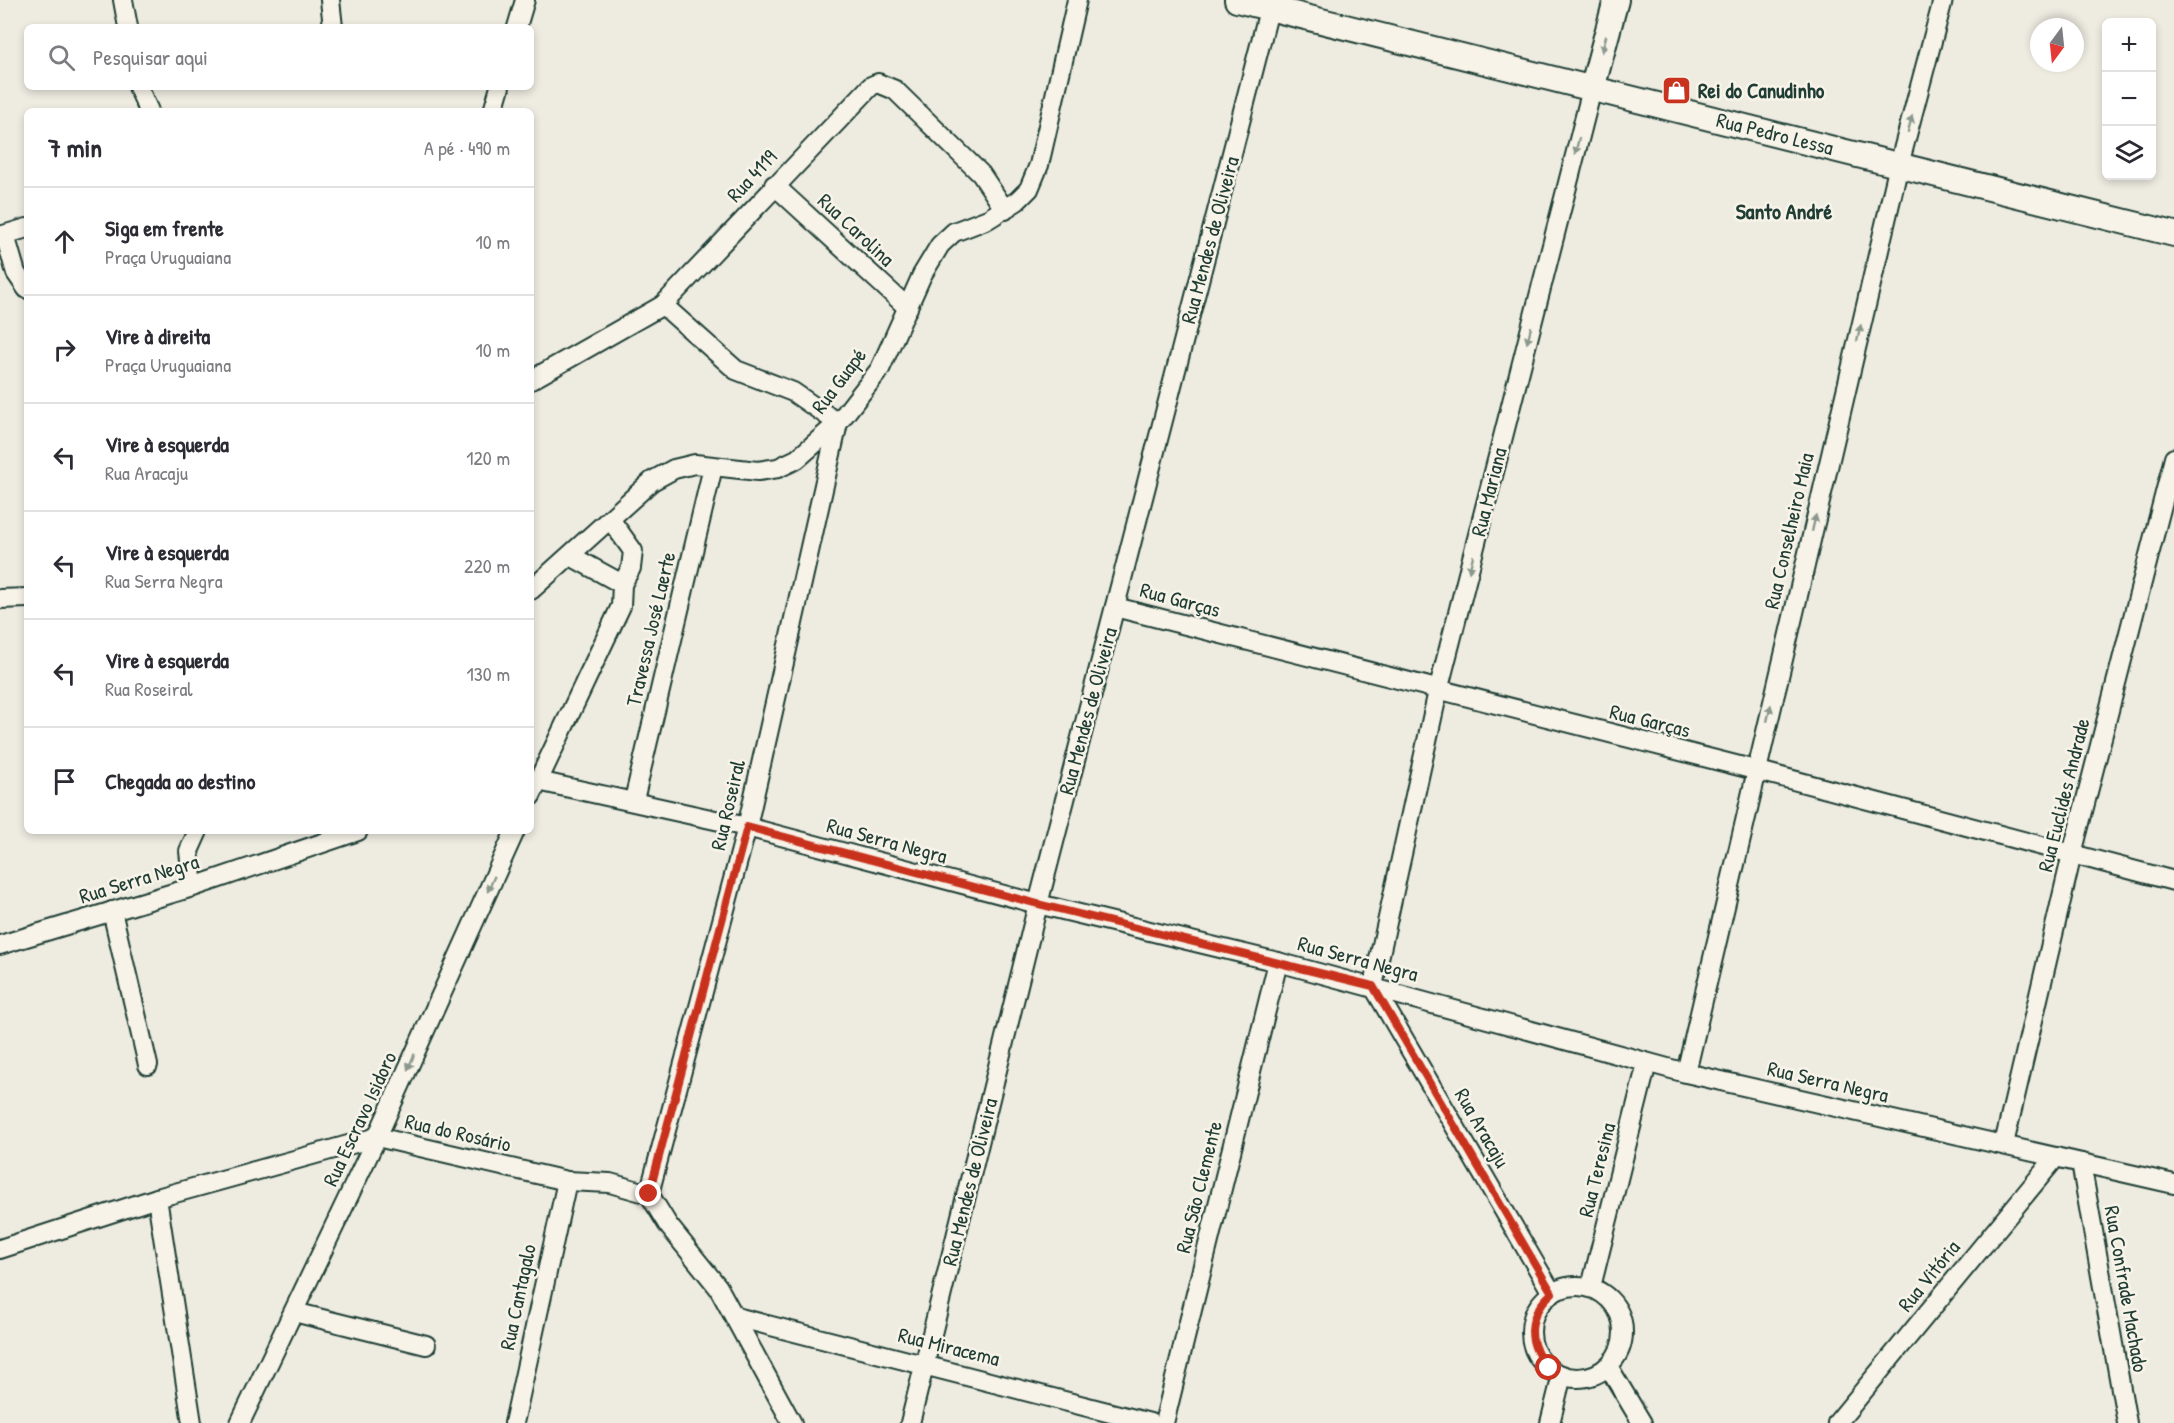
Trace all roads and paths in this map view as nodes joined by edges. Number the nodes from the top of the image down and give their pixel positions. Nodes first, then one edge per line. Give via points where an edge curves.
1 (123, 0) edge
2 (330, 0) edge
3 (525, 0) edge
4 (1077, 0) edge
5 (1237, 0) edge
6 (1616, 0) edge
7 (1943, 0) edge
8 (1271, 5) edge
9 (127, 24) edge
10 (333, 24) edge
11 (518, 24) edge
12 (1592, 89) junction
13 (139, 90) edge
14 (499, 90) edge
15 (148, 108) edge
16 (494, 108) edge
17 (1899, 165) junction
18 (774, 185) junction
19 (1005, 210) junction
20 (24, 229) edge
21 (2174, 234) edge
22 (2, 236) edge
23 (24, 285) edge
24 (663, 304) junction
25 (908, 308) junction
26 (534, 378) edge
27 (838, 423) junction
28 (2174, 458) edge
29 (713, 467) junction
30 (610, 519) junction
31 (571, 556) junction
32 (622, 584) junction
33 (534, 587) edge
34 (24, 598) edge
35 (0, 599) edge
36 (1115, 607) junction
37 (1438, 691) junction
38 (1755, 770) junction
39 (534, 784) edge
40 (534, 786) edge
41 (634, 800) junction
42 (747, 827) junction
43 (197, 834) edge
44 (347, 834) edge
45 (514, 834) edge
46 (2072, 854) junction
47 (2174, 881) edge
48 (193, 887) junction
49 (1038, 904) junction
50 (112, 911) junction
51 (0, 945) edge
52 (1278, 962) junction
53 (1373, 986) junction
54 (1647, 1063) junction
55 (148, 1065) dead end
56 (1686, 1073) junction
57 (378, 1137) junction
58 (2004, 1144) junction
59 (2056, 1157) junction
60 (2081, 1163) junction
61 (567, 1181) junction
62 (2174, 1184) edge
63 (649, 1194) junction
64 (157, 1198) junction
65 (0, 1249) edge
66 (1591, 1287) junction
67 (1552, 1293) junction
68 (294, 1312) junction
69 (736, 1317) junction
70 (426, 1345) dead end
71 (926, 1364) junction
72 (1608, 1366) junction
73 (1562, 1375) junction
74 (192, 1423) edge
75 (240, 1423) edge
76 (513, 1423) edge
77 (792, 1423) edge
78 (910, 1423) edge
79 (1150, 1423) edge
80 (1164, 1423) edge
81 (1550, 1423) edge
82 (1641, 1423) edge
83 (1837, 1423) edge
84 (2127, 1423) edge

1 - 9 street
2 - 10 street
3 - 11 street
4 - 19 street, Rua Guapé via 1039,165 1029,189
5 - 8 street, Rua Pedro Lessa
6 -> 12 street, Rua Mariana
17 -> 7 street, Rua Conselheiro Maia
8 - 12 street, Rua Pedro Lessa
8 - 36 street, Rua Mendes de Oliveira
12 - 17 street, Rua Pedro Lessa
12 -> 37 street, Rua Mariana
13 - 15 street
14 - 16 street
17 - 21 street, Rua Pedro Lessa
38 -> 17 street, Rua Conselheiro Maia
18 - 19 street, Rua 4119 via 878,83 895,90 981,174
18 - 24 street, Rua 4119
18 - 25 street, Rua Carolina
19 - 25 street, Rua Guapé via 947,237 922,275
20 - 22 street
22 - 23 street
24 - 26 street, Rua 4119
24 - 27 street via 735,370 793,392
25 - 27 street, Rua Guapé via 880,369
27 - 29 street, Rua Guapé via 797,459 778,468 758,471
27 - 42 street, Rua Roseiral
28 - 46 street, Rua Euclides Andrade
29 - 30 street, Rua Guapé via 695,464 674,469 652,481
29 - 41 street, Travessa José Laerte
30 - 31 street, Rua Guapé
30 - 32 street via 633,551 631,568
31 - 32 street
31 - 33 street, Rua Guapé
32 - 39 street via 621,606
34 - 35 street
36 - 37 street, Rua Garças
36 - 49 street, Rua Mendes de Oliveira
37 - 38 street, Rua Garças
37 - 53 street, Rua Mariana
38 - 46 street, Rua Garças
38 - 56 street, Rua Conselheiro Maia
40 - 41 street, Rua Serra Negra
41 - 42 street, Rua Serra Negra
42 - 49 street, Rua Serra Negra
42 - 63 street, Rua Roseiral
43 - 48 street via 189,851
44 - 48 street, Rua Serra Negra
45 -> 57 street, Rua Escravo Isidoro
46 - 47 street, Rua Garças
46 - 58 street, Rua Euclides Andrade
48 - 50 street, Rua Serra Negra
49 - 52 street, Rua Serra Negra
49 - 71 street, Rua Mendes de Oliveira
50 - 51 street, Rua Serra Negra
50 - 55 street
52 - 53 street, Rua Serra Negra
52 - 80 street, Rua São Clemente
53 - 54 street, Rua Serra Negra
53 - 67 street, Rua Aracaju
54 - 56 street, Rua Serra Negra
54 - 66 street, Rua Teresina
56 - 58 street, Rua Serra Negra
57 - 61 street, Rua do Rosário
57 - 64 street, Rua do Rosário
57 - 68 street, Rua Escravo Isidoro
58 - 59 street, Rua Serra Negra
59 - 60 street, Rua Serra Negra
59 - 83 street, Rua Vitória
60 - 62 street, Rua Serra Negra
60 - 84 street, Rua Confrade Machado
61 - 63 street, Rua do Rosário via 610,1183
61 - 76 street, Rua Cantagalo
63 - 69 street
64 - 65 street, Rua do Rosário
64 - 74 street
66 - 67 street via 1564,1287
66 - 72 street via 1614,1303 1624,1329 1617,1355
67 - 73 street via 1534,1315 1531,1330 1539,1357
68 - 70 street
68 - 75 street, Rua Escravo Isidoro
69 - 71 street, Rua Miracema
69 - 77 street
71 - 78 street, Rua Mendes de Oliveira
71 - 79 street, Rua Miracema
72 - 73 street via 1586,1377
72 - 82 street
73 - 81 street

